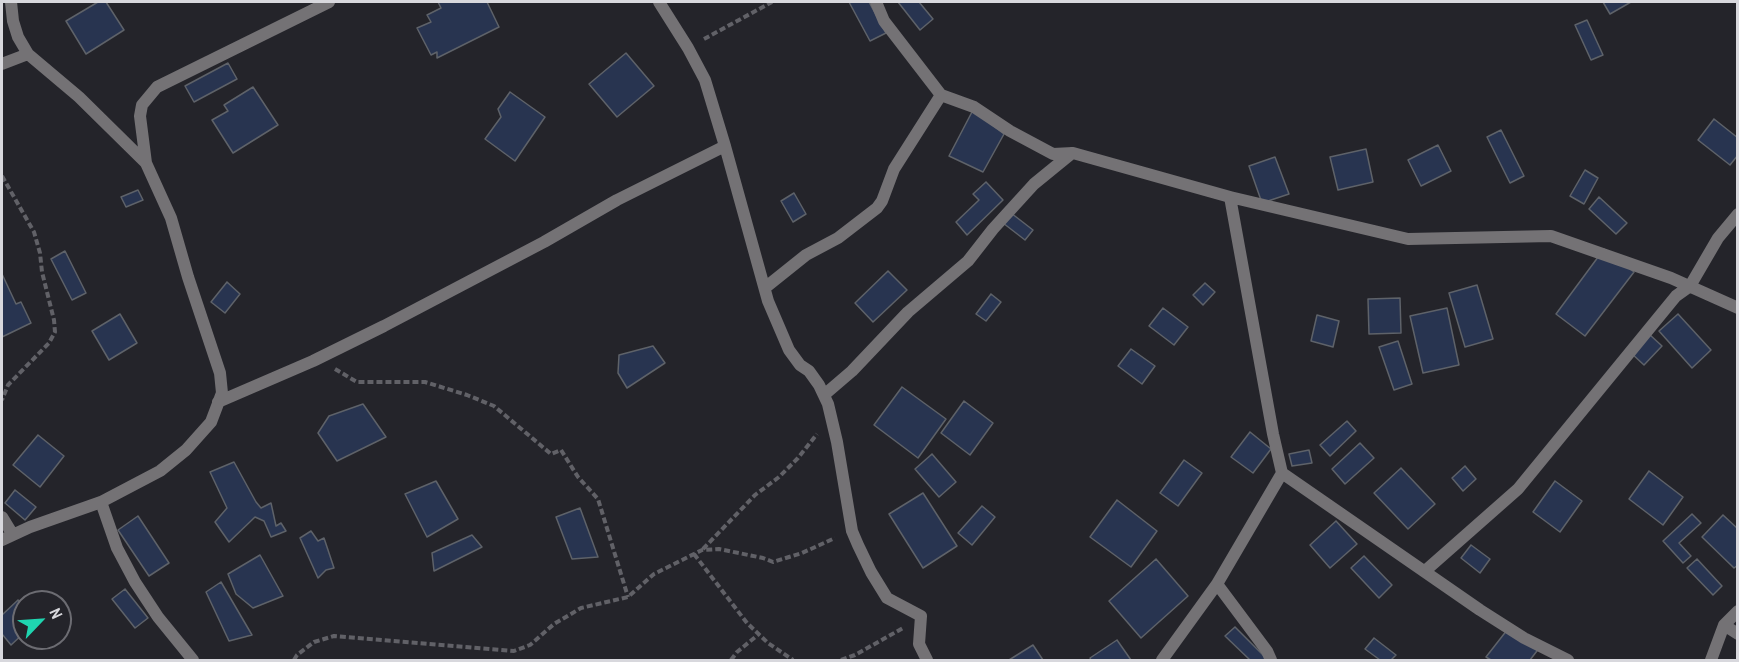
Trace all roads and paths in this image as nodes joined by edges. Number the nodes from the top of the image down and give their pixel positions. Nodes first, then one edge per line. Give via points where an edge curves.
1 (12, 2) edge
2 (329, 2) edge
3 (659, 2) edge
4 (772, 2) edge
5 (876, 2) edge
6 (688, 48) junction
7 (28, 54) junction
8 (2, 64) edge
9 (941, 95) junction
10 (725, 146) junction
11 (1073, 153) junction
12 (146, 163) junction
13 (2, 176) edge
14 (1230, 197) junction
15 (1737, 214) edge
16 (1690, 286) junction
17 (766, 287) junction
18 (1737, 308) edge
19 (313, 361) junction
20 (824, 395) junction
21 (2, 400) edge
22 (218, 402) junction
23 (831, 417) junction
24 (1282, 473) junction
25 (101, 502) junction
26 (2, 517) edge
27 (852, 531) junction
28 (7, 537) edge
29 (702, 550) junction
30 (694, 554) junction
31 (1425, 571) junction
32 (1217, 584) junction
33 (628, 597) junction
34 (1737, 611) edge
35 (921, 616) junction
36 (1724, 625) junction
37 (759, 634) junction
38 (1737, 634) edge
39 (855, 655) junction
40 (193, 660) edge
41 (294, 660) edge
42 (731, 660) edge
43 (793, 660) edge
44 (841, 660) edge
45 (856, 660) edge
46 (927, 660) edge
47 (1162, 660) edge
48 (1271, 660) edge
49 (1568, 660) edge
50 (1711, 660) edge

1 - 7 street via 13,21
2 - 12 street via 157,87 142,105 140,116
3 - 6 street
4 - 6 path
5 - 9 street via 884,21
6 - 10 street via 705,80
7 - 8 street
7 - 12 street via 79,97
9 - 11 street via 974,107 1053,154
9 - 17 street via 894,170 876,208
10 - 17 street
10 - 19 street
11 - 14 street
11 - 20 street via 1034,184 968,261 908,312
12 - 22 street via 171,218 220,373 222,393
13 - 21 path via 34,232 55,332 8,385
14 - 16 street via 1408,239 1551,236
14 - 24 street
15 - 16 street
16 - 18 street
16 - 31 street via 1677,296 1518,489
17 - 20 street via 768,302 789,350
19 - 22 street
19 - 33 path via 357,382 425,382 467,395 494,406 551,454 561,450 598,499
20 - 23 street
22 - 25 street via 211,423 186,450 160,471
23 - 27 street
23 - 29 path via 798,458 755,495
24 - 31 street
24 - 32 street
25 - 28 street
25 - 40 street via 117,548 135,582
26 - 28 street
27 - 29 path via 773,562 718,549
27 - 35 street via 887,598
29 - 30 path
30 - 33 path via 654,574
30 - 37 path
31 - 49 street via 1524,638
32 - 47 street
32 - 48 street
33 - 41 path via 581,608 530,645 514,651 334,636 314,642
34 - 36 street
35 - 39 path
35 - 46 street via 919,644
36 - 38 street
36 - 50 street
37 - 42 path
37 - 43 path
39 - 44 path
39 - 45 path

